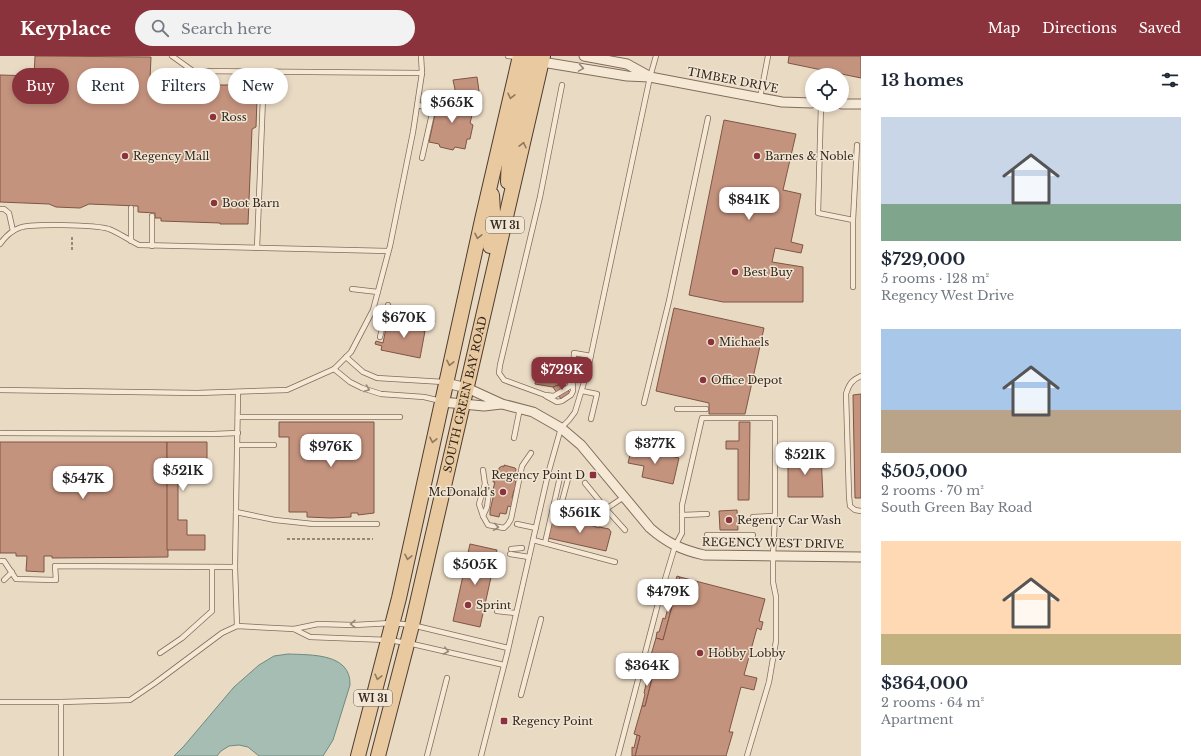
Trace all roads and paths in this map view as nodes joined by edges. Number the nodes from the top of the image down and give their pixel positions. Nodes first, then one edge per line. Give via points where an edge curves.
1 (172, 56) edge
2 (421, 56) edge
3 (584, 56) edge
4 (656, 56) edge
5 (768, 56) edge
6 (529, 57) edge
7 (228, 71) edge
8 (288, 72) edge
9 (422, 73) junction
10 (650, 77) junction
11 (562, 85) dead end
12 (436, 96) dead end
13 (760, 98) junction
14 (805, 103) edge
15 (263, 104) edge
16 (849, 104) edge
17 (861, 104) edge
18 (418, 105) junction
19 (432, 109) junction
20 (822, 112) edge
21 (708, 118) dead end
22 (857, 145) dead end
23 (422, 158) dead end
24 (491, 179) junction
25 (131, 208) dead end
26 (0, 209) edge
27 (152, 216) dead end
28 (853, 220) junction
29 (13, 231) junction
30 (72, 237) dead end
31 (131, 241) junction
32 (0, 244) edge
33 (152, 246) junction
34 (257, 248) junction
35 (72, 250) dead end
36 (388, 251) junction
37 (853, 287) dead end
38 (352, 289) dead end
39 (378, 292) junction
40 (388, 305) dead end
41 (424, 311) dead end
42 (423, 319) junction
43 (389, 320) dead end
44 (436, 322) dead end
45 (408, 324) junction
46 (407, 327) dead end
47 (380, 337) dead end
48 (591, 356) junction
49 (346, 357) junction
50 (334, 369) junction
51 (861, 376) edge
52 (573, 377) junction
53 (446, 383) junction
54 (464, 387) junction
55 (0, 390) edge
56 (582, 391) junction
57 (238, 392) junction
58 (545, 395) junction
59 (453, 403) junction
60 (644, 403) dead end
61 (502, 404) junction
62 (520, 408) junction
63 (677, 409) dead end
64 (706, 409) dead end
65 (238, 417) junction
66 (400, 417) dead end
67 (591, 419) dead end
68 (561, 428) junction
69 (0, 433) edge
70 (238, 433) junction
71 (514, 438) dead end
72 (237, 445) junction
73 (274, 445) dead end
74 (531, 453) dead end
75 (483, 470) dead end
76 (548, 474) junction
77 (568, 479) dead end
78 (585, 483) dead end
79 (485, 484) junction
80 (624, 497) junction
81 (561, 505) dead end
82 (606, 509) junction
83 (861, 511) edge
84 (236, 512) junction
85 (707, 514) dead end
86 (682, 515) junction
87 (483, 516) junction
88 (775, 516) junction
89 (752, 517) dead end
90 (377, 524) dead end
91 (517, 524) dead end
92 (536, 528) junction
93 (625, 530) dead end
94 (707, 535) dead end
95 (753, 535) dead end
96 (287, 539) dead end
97 (373, 539) dead end
98 (533, 540) junction
99 (545, 543) junction
100 (675, 546) junction
101 (522, 548) dead end
102 (773, 556) junction
103 (529, 557) junction
104 (861, 557) edge
105 (0, 560) edge
106 (615, 562) dead end
107 (212, 567) junction
108 (236, 567) junction
109 (12, 572) junction
110 (4, 580) dead end
111 (497, 611) dead end
112 (516, 613) junction
113 (541, 619) dead end
114 (403, 624) junction
115 (237, 626) junction
116 (294, 629) junction
117 (397, 641) junction
118 (508, 648) junction
119 (160, 653) dead end
120 (504, 665) junction
121 (447, 678) dead end
122 (521, 695) dead end
123 (0, 702) edge
124 (61, 702) junction
125 (61, 756) edge
126 (358, 756) edge
127 (377, 756) edge
128 (428, 756) edge
129 (481, 756) edge
130 (618, 756) edge
131 (747, 756) edge

1 - 7 lane via 194,70
2 - 9 lane
3 - 10 street, TIMBER DRIVE via 626,64
4 - 10 lane
5 - 13 lane
6 -> 10 street, TIMBER DRIVE via 627,76
6 -> 24 main road, SOUTH GREEN BAY ROAD / WI 31
54 -> 6 main road, SOUTH GREEN BAY ROAD / WI 31 via 507,213
8 - 9 lane
9 - 18 lane
10 - 13 street, TIMBER DRIVE
10 - 48 lane
11 - 58 lane via 540,197 499,373 504,380
12 - 19 lane
13 - 14 street, TIMBER DRIVE
15 - 34 lane
16 - 17 street
18 - 19 lane
18 - 36 lane
19 - 23 lane
20 - 28 lane via 818,213
21 - 60 lane via 669,301
22 - 28 lane
24 -> 53 main road, SOUTH GREEN BAY ROAD / WI 31
24 - 54 main road via 494,229 462,373
25 - 31 lane
26 - 29 lane via 8,213
27 - 33 lane
28 - 37 lane
29 - 31 lane via 24,226 40,225 98,227 109,229
29 - 32 lane
30 - 35 path
31 - 33 lane via 139,245
33 - 34 lane
34 - 36 lane
36 - 39 lane
38 - 39 lane
39 - 49 lane via 373,310 358,341
40 - 47 lane
41 - 42 path
42 - 44 path
42 - 45 path via 409,316
43 - 45 path
45 - 46 path
48 - 52 lane via 574,353
48 - 56 lane
49 - 50 lane
49 - 53 lane via 363,372 377,378
50 - 57 lane via 287,390
50 -> 59 lane via 350,382 381,394 424,397
51 - 83 lane via 848,384 846,394 850,506
52 - 58 lane via 569,387 554,396
52 - 58 lane via 573,391 562,401 557,402
53 - 54 street, REGENCY WEST DRIVE
53 - 59 main road
54 - 59 main road
54 - 61 street, REGENCY WEST DRIVE
55 - 57 lane
56 - 67 lane via 597,394
56 - 68 lane via 575,412
57 - 65 lane
59 - 61 street, REGENCY WEST DRIVE via 484,406
59 -> 114 main road, SOUTH GREEN BAY ROAD / WI 31 via 416,518
59 - 114 main road, SOUTH GREEN BAY ROAD / WI 31 via 434,502 431,544
61 - 62 street, REGENCY WEST DRIVE
62 - 68 street, REGENCY WEST DRIVE via 544,417
62 - 71 lane
63 - 64 lane
65 - 66 lane
65 - 70 lane
68 - 76 lane
68 - 80 street, REGENCY WEST DRIVE via 581,445
69 - 70 lane
70 - 72 lane
72 - 73 lane
72 - 84 lane
87 -> 74 lane via 488,525 504,528 508,524 522,466
75 - 79 lane
76 - 92 lane
76 - 99 lane via 560,477
77 - 81 lane
78 - 82 lane
79 - 87 lane via 479,504
79 - 87 lane via 489,492
80 - 82 lane
80 - 100 street, REGENCY WEST DRIVE via 650,528
82 - 93 lane
84 - 90 lane via 274,520 313,524
84 - 108 lane
85 - 86 lane
86 - 88 lane via 682,505 702,418 775,418
86 - 100 lane via 682,533
88 - 89 lane
88 - 102 lane
91 - 92 lane
92 - 98 lane
94 - 95 lane
96 - 97 path
98 - 99 lane
98 - 103 lane
99 - 106 lane
100 - 102 street, REGENCY WEST DRIVE via 704,555
100 - 130 lane
101 - 103 lane via 511,551
102 - 104 street, REGENCY WEST DRIVE
102 - 131 lane via 776,641 769,682
103 - 112 lane
105 - 109 lane via 4,561
107 - 108 lane
107 - 109 lane via 55,566 56,580 16,578
107 - 119 lane via 212,611 182,638
108 - 115 lane
109 - 110 lane
111 - 112 lane
112 - 118 lane
113 - 122 lane
114 -> 116 lane via 318,624
114 - 117 main road, SOUTH GREEN BAY ROAD / WI 31
114 - 117 main road
114 - 118 lane
115 - 116 lane
115 - 124 lane via 222,633 130,700
116 - 117 lane via 310,637
117 -> 120 lane
117 -> 126 main road, SOUTH GREEN BAY ROAD / WI 31
117 - 127 main road via 397,657 379,725
118 - 120 lane
120 - 129 lane
121 - 128 lane
123 - 124 lane
124 - 125 lane

